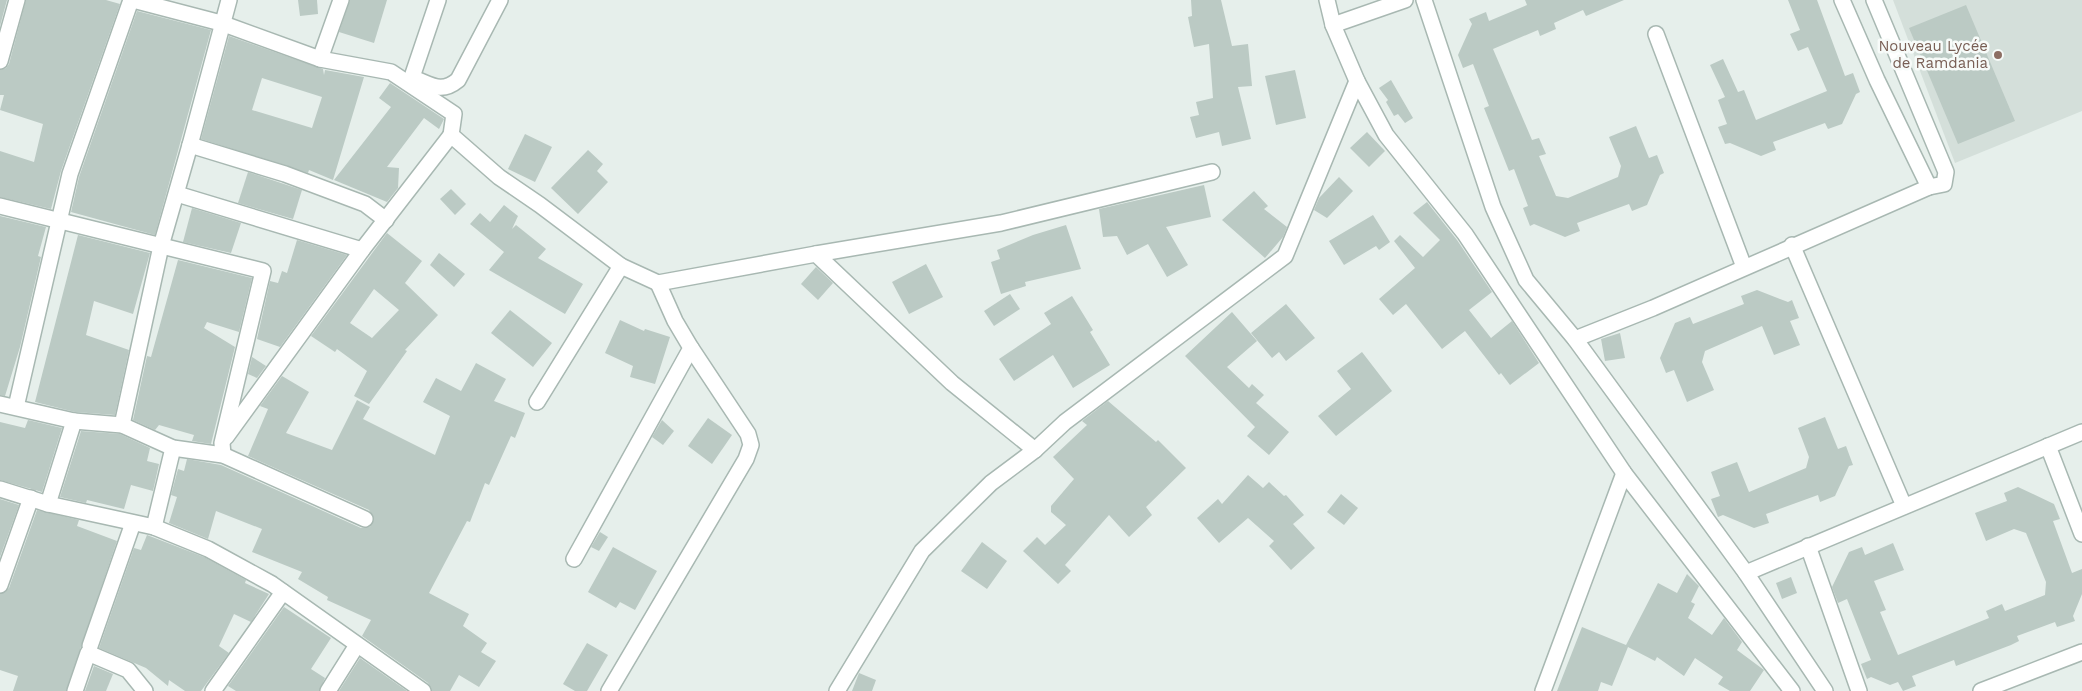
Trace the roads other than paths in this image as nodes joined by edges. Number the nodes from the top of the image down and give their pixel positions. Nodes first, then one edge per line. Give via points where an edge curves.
1 (17, 0) edge
2 (132, 0) edge
3 (229, 0) edge
4 (341, 0) edge
5 (438, 0) edge
6 (500, 0) edge
7 (1327, 0) edge
8 (1404, 0) edge
9 (1424, 0) edge
10 (1842, 0) edge
11 (1874, 0) edge
12 (221, 23) junction
13 (1333, 25) junction
14 (1656, 34) dead end
15 (320, 59) junction
16 (0, 61) edge
17 (411, 80) junction
18 (1357, 81) junction
19 (451, 135) junction
20 (190, 145) junction
21 (1212, 172) dead end
22 (1929, 187) junction
23 (177, 194) junction
24 (0, 206) edge
25 (60, 219) junction
26 (386, 220) junction
27 (1792, 245) junction
28 (161, 246) junction
29 (362, 250) junction
30 (816, 254) junction
31 (621, 266) junction
32 (1744, 267) junction
33 (658, 284) junction
34 (1575, 339) junction
35 (691, 348) junction
36 (536, 402) dead end
37 (0, 404) edge
38 (16, 407) junction
39 (74, 421) junction
40 (122, 425) junction
41 (2082, 432) edge
42 (2048, 446) junction
43 (173, 448) junction
44 (222, 449) junction
45 (1034, 450) junction
46 (1624, 473) junction
47 (0, 489) edge
48 (31, 498) junction
49 (48, 504) junction
50 (1904, 506) junction
51 (365, 519) dead end
52 (133, 522) junction
53 (154, 527) junction
54 (2082, 534) edge
55 (1808, 546) junction
56 (574, 559) dead end
57 (1746, 573) junction
58 (0, 585) edge
59 (283, 592) junction
60 (357, 644) junction
61 (90, 646) dead end
62 (2082, 652) edge
63 (75, 691) edge
64 (145, 691) edge
65 (214, 691) edge
66 (328, 691) edge
67 (423, 691) edge
68 (609, 691) edge
69 (837, 691) edge
70 (1543, 691) edge
71 (1792, 691) edge
72 (1824, 691) edge
73 (1859, 691) edge
74 (1981, 691) edge

1 - 16 street
2 - 12 street
2 - 25 street via 70,174
3 - 12 street
4 - 15 street
5 - 17 street
6 - 17 street via 458,80 449,88 440,88
7 - 13 street
8 - 13 street
9 - 34 street via 1493,207 1526,280
10 - 22 street
11 - 22 street via 1946,172 1944,184
12 - 15 street
12 - 20 street
13 - 18 street
14 - 32 street
15 - 17 street via 390,72
17 - 19 street via 454,114
18 - 45 street via 1285,256 1073,416
18 - 46 street via 1386,135 1465,234
19 - 26 street
19 - 31 street via 499,177
20 - 23 street
20 - 26 street via 285,174 365,204
21 - 30 street via 1001,223
22 - 27 street
23 - 28 street
23 - 29 street
24 - 25 street
25 - 28 street
25 - 38 street
26 - 29 street
27 - 32 street
27 - 50 street
28 - 40 street
28 - 44 street via 263,271
29 - 44 street
30 - 33 street
30 - 45 street via 952,383
31 - 33 street
31 - 36 street
32 - 34 street
33 - 35 street via 674,321
34 - 57 street
35 - 56 street
35 - 68 street via 748,434 751,445 746,459
37 - 38 street
38 - 39 street
39 - 40 street
39 - 49 street
40 - 43 street
41 - 42 street
42 - 50 street
42 - 54 street
43 - 44 street
43 - 53 street
44 - 51 street
45 - 69 street via 991,483 922,552
46 - 70 street
46 - 71 street
47 - 48 street
48 - 49 street
48 - 58 street
49 - 52 street
50 - 55 street
52 - 53 street
52 - 61 street
53 - 59 street via 208,549
55 - 57 street
55 - 73 street
57 - 72 street
59 - 60 street
59 - 65 street via 245,642
60 - 66 street
60 - 67 street
62 - 74 street
63 - 64 street via 88,653 128,670

